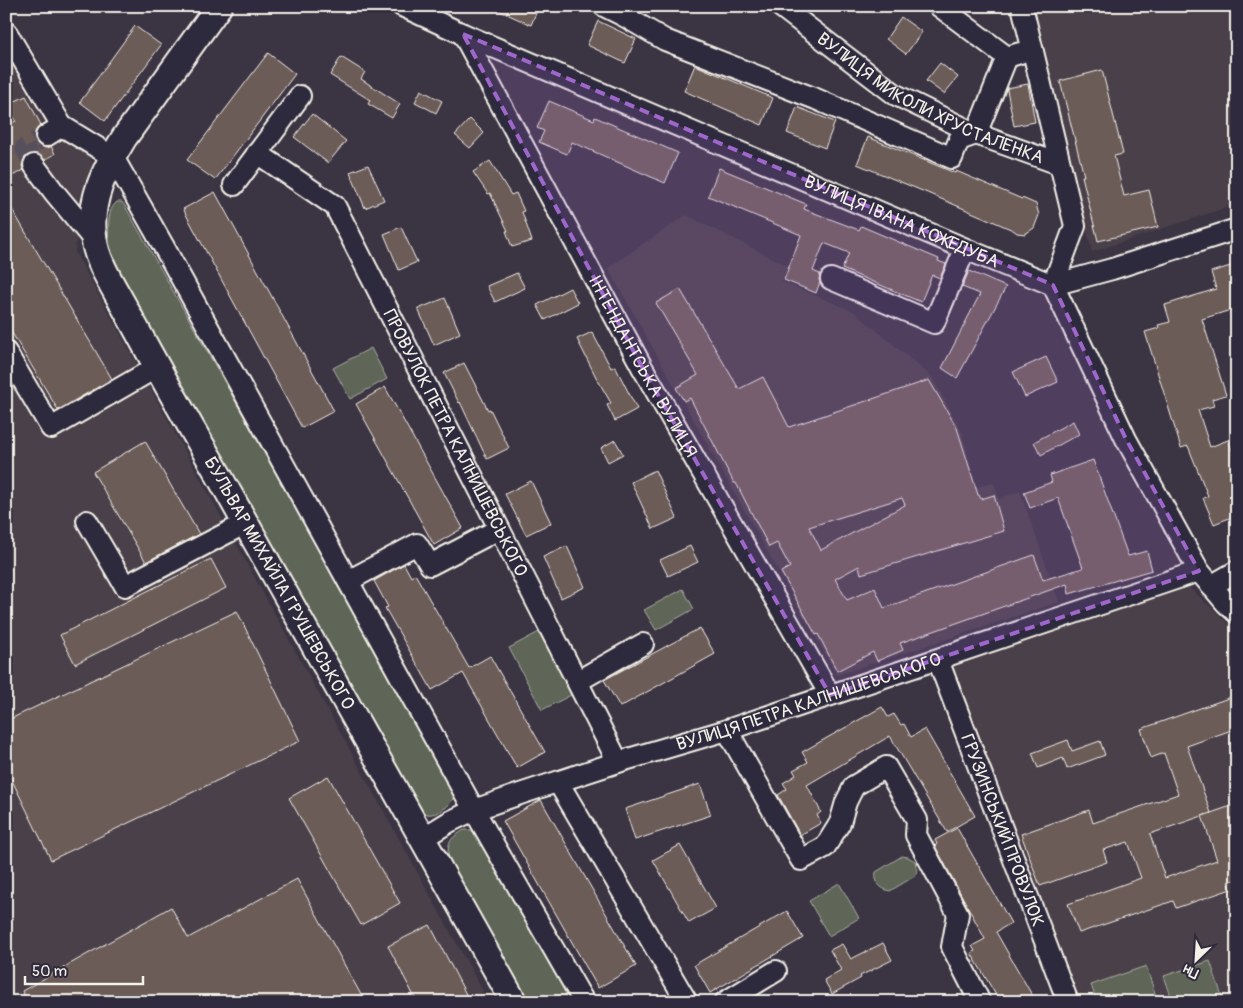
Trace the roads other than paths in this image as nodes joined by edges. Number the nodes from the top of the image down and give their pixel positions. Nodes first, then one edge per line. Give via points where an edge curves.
1 (219, 6) edge
2 (402, 6) edge
3 (604, 6) edge
4 (780, 6) edge
5 (939, 6) edge
6 (1022, 6) edge
7 (7, 33) edge
8 (463, 34) junction
9 (1032, 50) junction
10 (1007, 57) junction
11 (300, 96) dead end
12 (976, 134) junction
13 (257, 153) junction
14 (112, 157) junction
15 (1059, 164) junction
16 (34, 165) tunnel mouth
17 (234, 185) dead end
18 (1237, 229) edge
19 (94, 240) junction
20 (964, 249) junction
21 (831, 279) dead end
22 (1053, 285) junction
23 (6, 352) edge
24 (157, 368) junction
25 (87, 521) dead end
26 (246, 523) junction
27 (499, 529) junction
28 (1237, 571) edge
29 (1205, 578) junction
30 (348, 581) junction
31 (1237, 613) edge
32 (643, 644) dead end
33 (938, 660) junction
34 (578, 681) junction
35 (830, 695) junction
36 (727, 730) junction
37 (618, 762) junction
38 (558, 782) junction
39 (474, 810) junction
40 (423, 838) junction
41 (776, 971) dead end
42 (514, 1002) edge
43 (584, 1002) edge
44 (687, 1002) edge
45 (724, 1002) edge
46 (980, 1002) edge
47 (1068, 1002) edge

1 - 14 main road, БУЛЬВАР МИХАЙЛА ГРУШЕВСЬКОГО
2 - 8 street, ВУЛИЦЯ ІВАНА КОЖЕДУБА
3 - 12 street via 665,40 816,99 952,158 959,140
4 - 12 street, ВУЛИЦЯ МИКОЛИ ХРУСТАЛЕНКА via 896,95
5 - 10 street
6 - 9 street, ВУЛИЦЯ МИКОЛИ ХРУСТАЛЕНКА
7 - 14 street via 54,131
8 - 20 street, ВУЛИЦЯ ІВАНА КОЖЕДУБА
8 - 35 street, ІНТЕНДАНТСЬКА ВУЛИЦЯ via 642,367
9 - 10 street
9 - 15 street, ВУЛИЦЯ МИКОЛИ ХРУСТАЛЕНКА
10 - 12 street
11 - 13 street
12 - 15 street, ВУЛИЦЯ МИКОЛИ ХРУСТАЛЕНКА
13 - 17 street
13 - 27 street, ПРОВУЛОК ПЕТРА КАЛНИШЕВСЬКОГО via 335,206
14 - 19 main road, БУЛЬВАР МИХАЙЛА ГРУШЕВСЬКОГО via 96,192 92,220
14 - 30 street
15 - 22 street, ВУЛИЦЯ МИКОЛИ ХРУСТАЛЕНКА via 1075,226
16 - 19 street
18 - 22 street via 1112,270
19 - 24 main road, БУЛЬВАР МИХАЙЛА ГРУШЕВСЬКОГО via 99,258
20 - 21 street via 934,323
20 - 22 street, ВУЛИЦЯ ІВАНА КОЖЕДУБА
22 - 29 street via 1126,439
23 - 24 street via 51,428
24 - 26 main road, БУЛЬВАР МИХАЙЛА ГРУШЕВСЬКОГО
25 - 26 street via 125,586
26 - 40 main road, БУЛЬВАР МИХАЙЛА ГРУШЕВСЬКОГО
27 - 30 street via 430,565 417,544
27 - 34 street, ПРОВУЛОК ПЕТРА КАЛНИШЕВСЬКОГО
28 - 29 street, ВУЛИЦЯ ПЕТРА КАЛНИШЕВСЬКОГО
29 - 31 street
29 - 33 street, ВУЛИЦЯ ПЕТРА КАЛНИШЕВСЬКОГО
30 - 39 street
32 - 34 street
33 - 35 street, ВУЛИЦЯ ПЕТРА КАЛНИШЕВСЬКОГО
33 - 47 street, ГРУЗИНСЬКИЙ ПРОВУЛОК
34 - 37 street, ПРОВУЛОК ПЕТРА КАЛНИШЕВСЬКОГО
35 - 36 street, ВУЛИЦЯ ПЕТРА КАЛНИШЕВСЬКОГО
36 - 37 street, ВУЛИЦЯ ПЕТРА КАЛНИШЕВСЬКОГО
36 - 46 street via 801,860 825,847 840,822 854,786 886,767 917,820 916,836 958,914 952,947
37 - 38 street, ВУЛИЦЯ ПЕТРА КАЛНИШЕВСЬКОГО
38 - 39 street, ВУЛИЦЯ ПЕТРА КАЛНИШЕВСЬКОГО
38 - 44 street
39 - 40 street, ВУЛИЦЯ ПЕТРА КАЛНИШЕВСЬКОГО
39 - 43 street
40 - 42 main road, БУЛЬВАР МИХАЙЛА ГРУШЕВСЬКОГО
41 - 45 street

